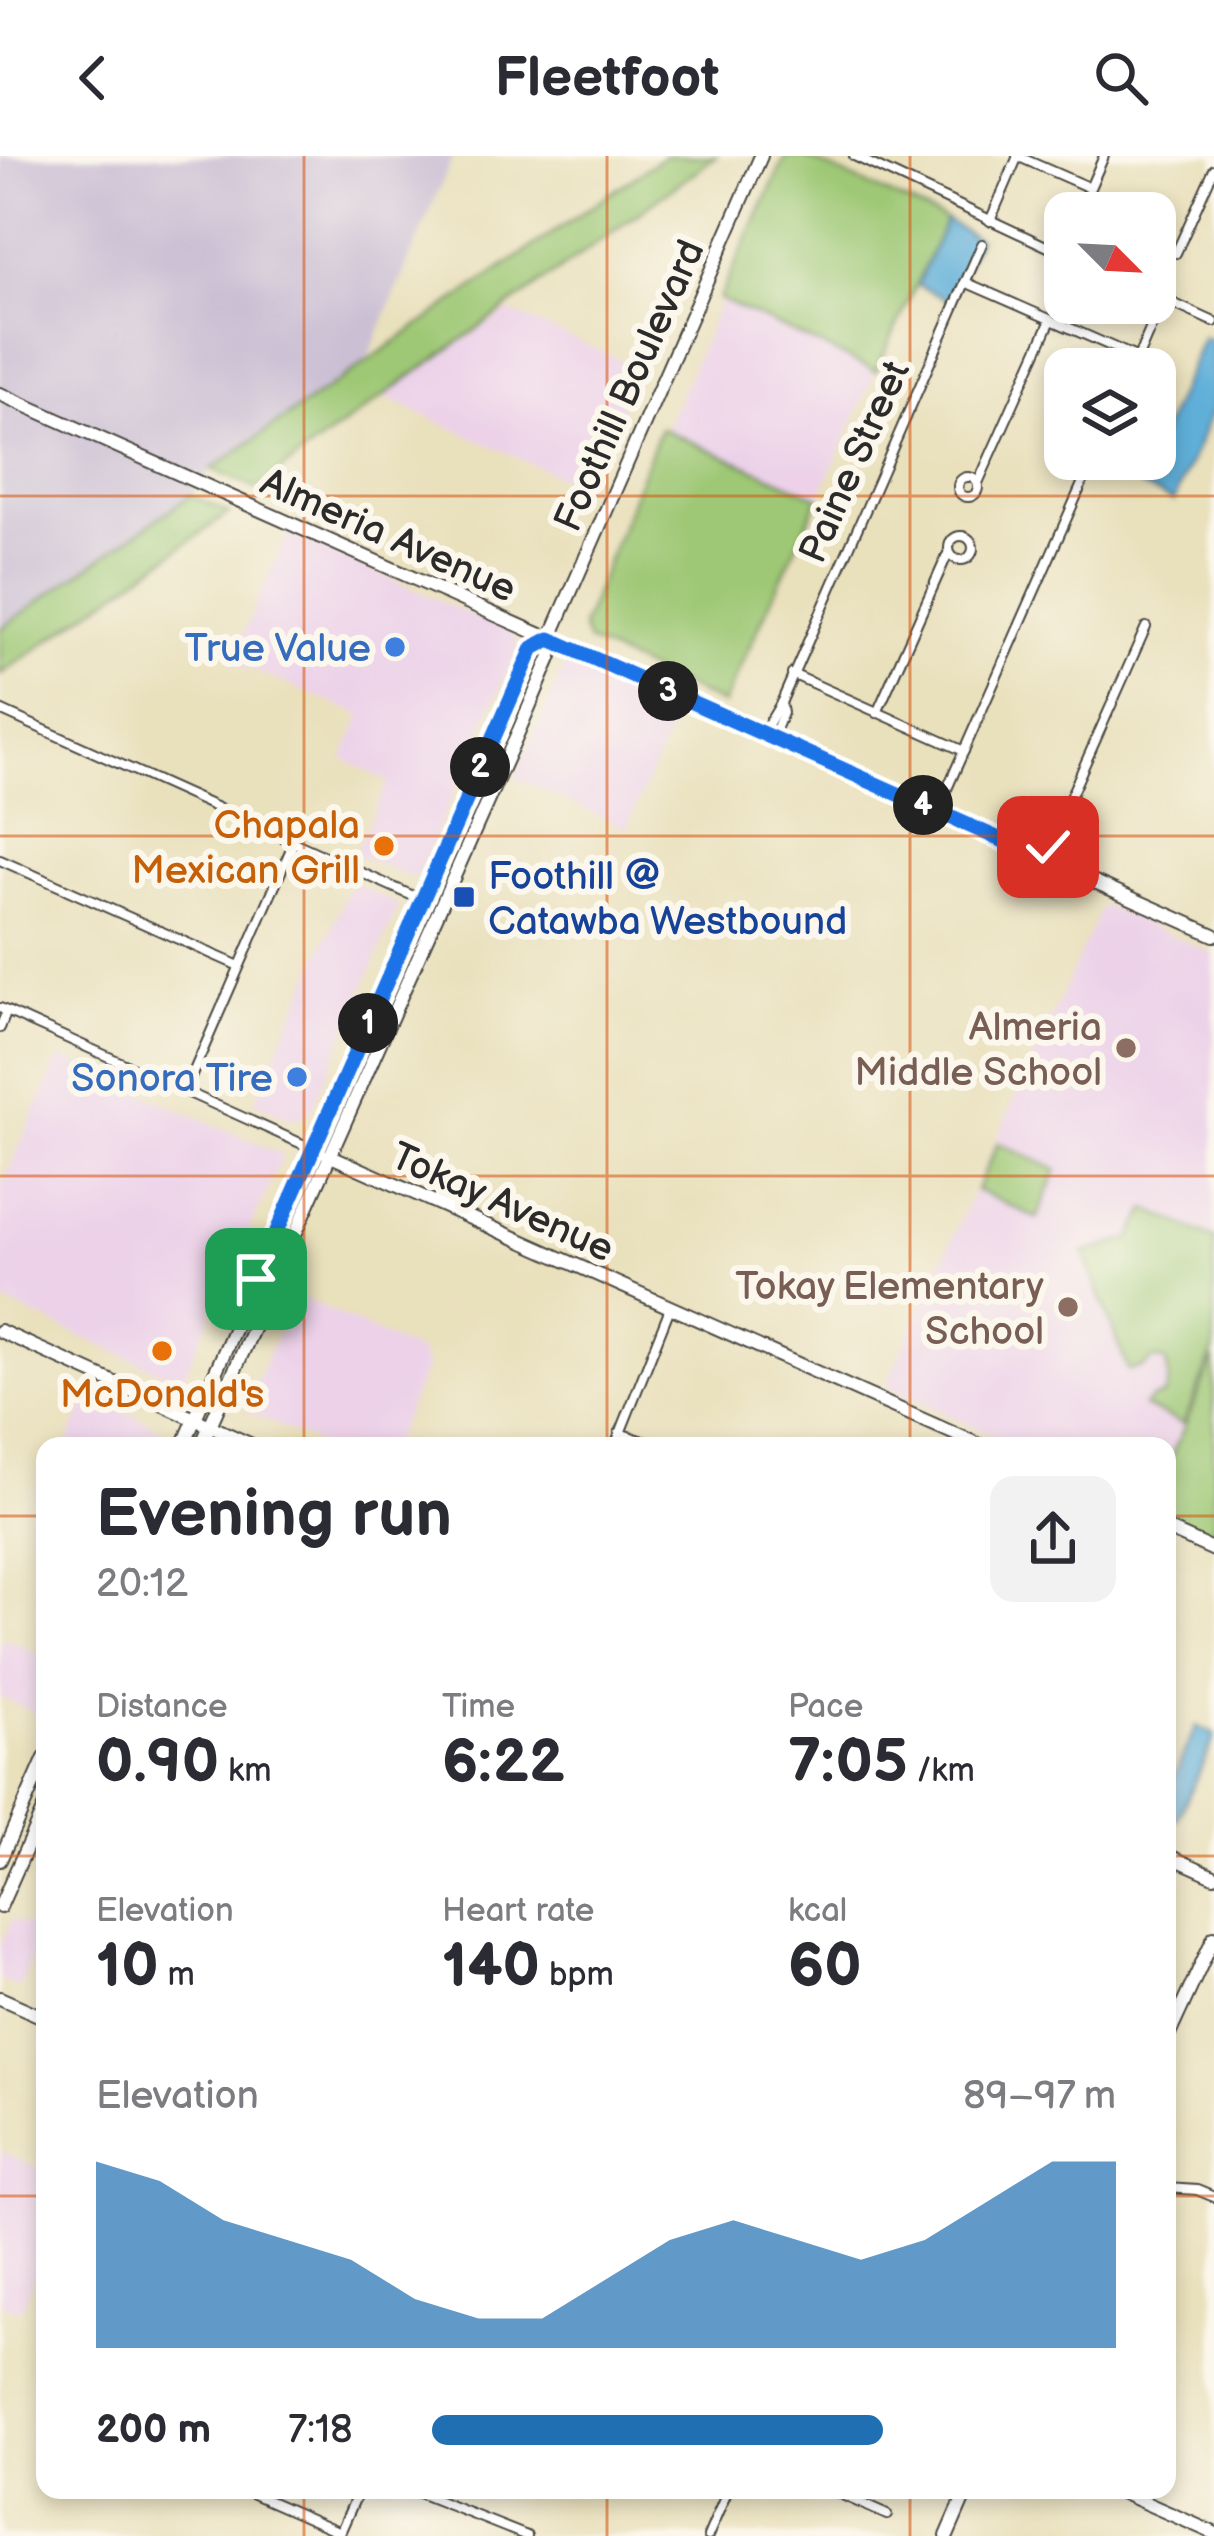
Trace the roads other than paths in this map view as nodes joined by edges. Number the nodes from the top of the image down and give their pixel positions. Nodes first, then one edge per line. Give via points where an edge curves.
1 (760, 156) edge
2 (854, 156) edge
3 (1017, 156) edge
4 (1104, 156) edge
5 (1214, 169) edge
6 (989, 222) junction
7 (982, 244) dead end
8 (1044, 247) edge
9 (1176, 254) dead end
10 (965, 282) junction
11 (1176, 305) edge
12 (1044, 317) edge
13 (1214, 322) edge
14 (1049, 324) edge
15 (1060, 324) edge
16 (1115, 348) edge
17 (0, 394) edge
18 (1085, 480) edge
19 (977, 483) dead end
20 (949, 551) dead end
21 (1146, 627) dead end
22 (550, 639) junction
23 (792, 674) junction
24 (0, 710) edge
25 (877, 713) junction
26 (768, 735) junction
27 (964, 751) junction
28 (947, 789) dead end
29 (293, 844) junction
30 (1042, 858) junction
31 (0, 860) edge
32 (422, 900) junction
33 (1214, 935) edge
34 (239, 966) junction
35 (4, 1010) edge
36 (0, 1028) edge
37 (185, 1089) junction
38 (313, 1149) junction
39 (331, 1156) junction
40 (670, 1308) junction
41 (0, 1331) edge
42 (195, 1419) junction
43 (210, 1426) junction
44 (619, 1433) junction
45 (187, 1437) edge
46 (205, 1437) edge
47 (234, 1437) edge
48 (618, 1437) edge
49 (631, 1437) edge
50 (962, 1437) edge
51 (1176, 1533) edge
52 (1214, 1550) edge
53 (36, 1778) edge
54 (36, 1826) edge
55 (1176, 1859) edge
56 (0, 1860) edge
57 (1214, 1876) edge
58 (0, 1907) edge
59 (1214, 1937) edge
60 (0, 1998) edge
61 (36, 2014) edge
62 (1176, 2019) edge
63 (1176, 2189) edge
64 (1214, 2197) edge
65 (263, 2499) edge
66 (355, 2499) edge
67 (434, 2499) edge
68 (724, 2499) edge
69 (851, 2499) edge
70 (963, 2499) edge
71 (1136, 2499) edge
72 (887, 2515) dead end
73 (339, 2534) edge
74 (1214, 2534) edge
75 (527, 2536) edge
76 (708, 2536) edge
77 (947, 2536) edge

1 - 22 main road, Foothill Boulevard
2 - 6 street
3 - 4 street via 1090,188
3 - 6 street
5 - 9 street
6 - 8 street
7 - 10 street, Paine Street
10 - 12 street
10 - 23 street, Paine Street
11 - 13 street
14 - 19 street
15 - 16 street
17 - 22 main road, Almeria Avenue
18 - 27 street
20 - 25 street
21 - 30 street
22 - 26 main road, Almeria Avenue
22 - 32 main road, Foothill Boulevard via 533,648
22 - 39 main road, Foothill Boulevard via 551,656
23 - 25 street
23 - 26 street, Paine Street
24 - 29 street
25 - 27 street
26 - 30 main road, Almeria Avenue
27 - 28 street
29 - 32 street
29 - 34 street
30 - 33 main road, Almeria Avenue
31 - 34 street
32 - 38 main road, Foothill Boulevard
34 - 37 street
35 - 36 street
35 - 37 street, Tokay Avenue
37 - 38 street, Tokay Avenue
38 - 39 street, Tokay Avenue
38 - 42 main road, Foothill Boulevard
39 - 40 main road, Tokay Avenue
39 - 43 main road, Foothill Boulevard
40 - 44 street
40 - 50 main road, Tokay Avenue
41 - 42 main road
42 - 43 main road
42 - 45 main road, Foothill Boulevard
43 - 46 main road, Foothill Boulevard
43 - 47 main road
44 - 48 street
44 - 49 street
51 - 52 main road
53 - 56 main road
54 - 58 main road
55 - 57 main road
59 - 62 main road
60 - 61 main road
63 - 64 street
65 - 73 street
66 - 73 street
67 - 75 street
68 - 76 street
69 - 72 street
70 - 77 main road
71 - 74 main road

